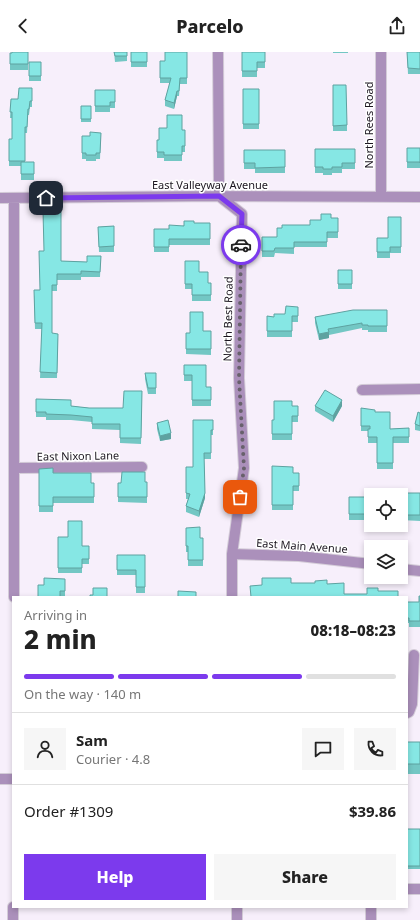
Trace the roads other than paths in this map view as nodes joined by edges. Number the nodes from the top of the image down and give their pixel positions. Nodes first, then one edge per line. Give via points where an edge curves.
1 (218, 52) edge
2 (381, 52) edge
3 (219, 196) junction
4 (381, 197) junction
5 (0, 198) edge
6 (420, 198) edge
7 (14, 199) junction
8 (420, 389) edge
9 (362, 390) dead end
10 (142, 467) dead end
11 (14, 468) junction
12 (232, 554) junction
13 (364, 563) edge
14 (408, 570) edge
15 (420, 572) edge
16 (14, 596) edge
17 (232, 596) edge
18 (414, 655) dead end
19 (408, 712) edge
20 (0, 779) edge
21 (12, 779) edge
22 (408, 889) edge
23 (420, 889) edge
24 (13, 908) edge
25 (237, 908) edge
26 (371, 908) edge
27 (13, 920) edge
28 (237, 920) edge
29 (371, 920) edge

1 - 3 street
2 - 4 street, North Rees Road
3 - 4 street, East Valleyway Avenue
3 - 7 street, East Valleyway Avenue
3 - 12 street, North Best Road via 242,214 239,378 244,468
4 - 6 street, East Valleyway Avenue
5 - 7 street, East Valleyway Avenue
7 - 11 street
8 - 9 street
10 - 11 street, East Nixon Lane
11 - 16 street
12 - 13 street, East Main Avenue via 299,556
12 - 17 street, North Best Road
14 - 15 street
18 - 19 street via 412,704
20 - 21 street
22 - 23 street
24 - 27 street
25 - 28 street
26 - 29 street

